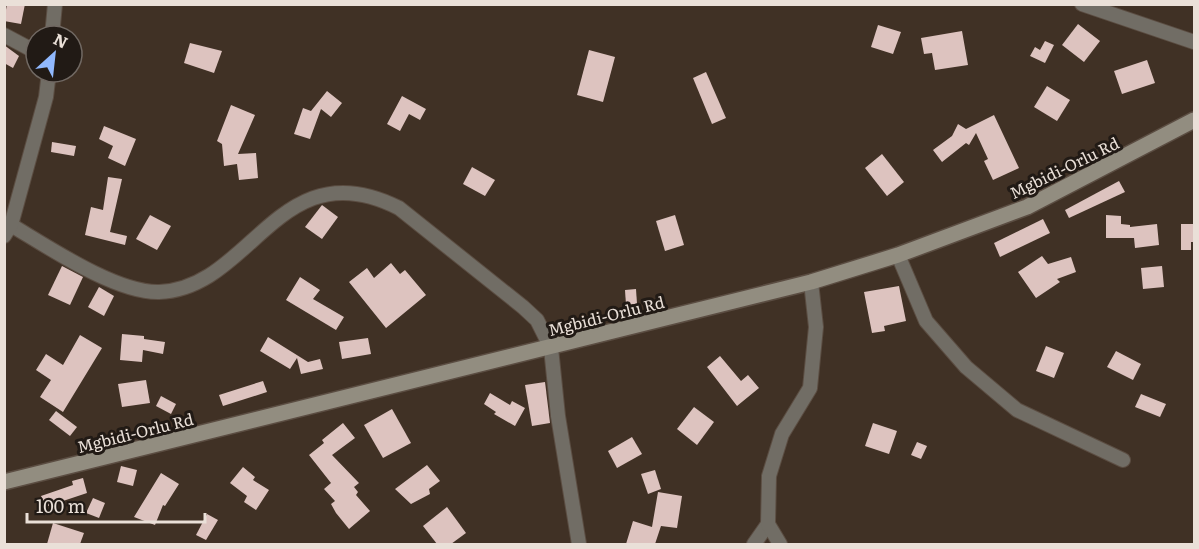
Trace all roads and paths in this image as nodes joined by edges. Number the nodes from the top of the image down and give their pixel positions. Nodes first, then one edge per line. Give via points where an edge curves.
1 (56, 4) edge
2 (1082, 4) edge
3 (54, 24) edge
4 (4, 35) edge
5 (1194, 42) edge
6 (24, 46) edge
7 (48, 84) edge
8 (1194, 120) edge
9 (8, 231) edge
10 (898, 255) junction
11 (811, 282) junction
12 (551, 348) junction
13 (1123, 460) dead end
14 (4, 482) edge
15 (768, 524) junction
16 (579, 544) edge
17 (754, 544) edge
18 (780, 544) edge

1 - 3 street
2 - 5 street
4 - 6 street
7 - 9 street
8 - 10 main road, Mgbidi-Orlu Rd via 1027,207
9 - 12 street via 105,277 157,292 181,290 204,279 294,206 313,197 375,195 399,207 523,307 537,320
10 - 11 main road, Mgbidi-Orlu Rd
10 - 13 street via 926,321 966,367 1017,410
11 - 12 main road, Mgbidi-Orlu Rd
11 - 15 street via 816,327 810,388 782,435 769,476
12 - 14 main road, Mgbidi-Orlu Rd
12 - 16 street
15 - 17 street
15 - 18 street

